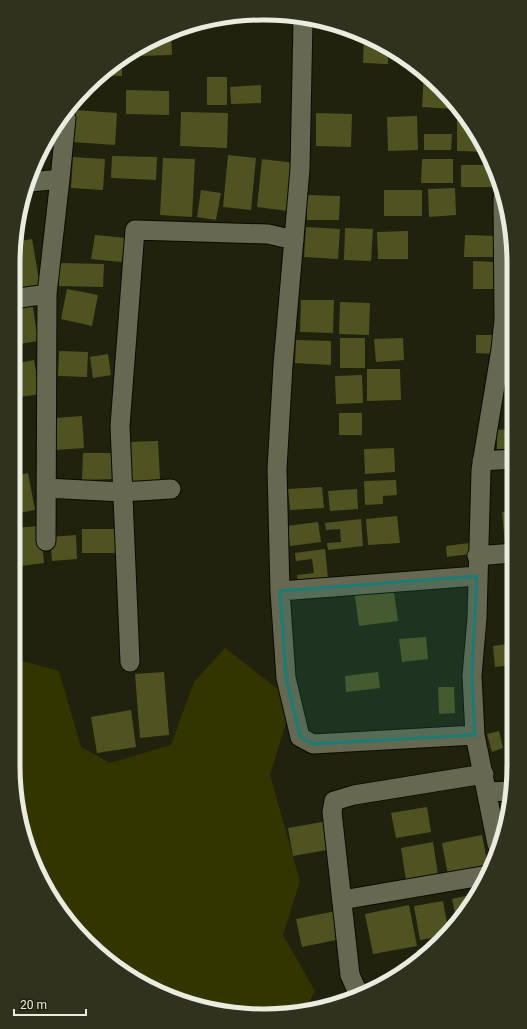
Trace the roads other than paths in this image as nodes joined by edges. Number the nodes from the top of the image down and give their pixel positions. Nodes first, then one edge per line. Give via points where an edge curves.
1 (303, 23) edge
2 (66, 121) edge
3 (60, 179) junction
4 (34, 182) edge
5 (294, 240) junction
6 (507, 268) edge
7 (47, 294) junction
8 (20, 298) edge
9 (507, 459) edge
10 (482, 461) junction
11 (46, 488) junction
12 (171, 489) dead end
13 (122, 492) junction
14 (46, 541) dead end
15 (507, 554) edge
16 (478, 556) junction
17 (477, 576) junction
18 (280, 591) junction
19 (130, 662) dead end
20 (475, 735) junction
21 (485, 783) junction
22 (505, 789) edge
23 (496, 838) edge
24 (480, 876) edge
25 (342, 900) junction
26 (357, 990) edge

1 - 5 street via 300,169
2 - 3 street
3 - 4 street
3 - 7 street
5 - 13 street via 268,234 135,230 120,426
5 - 18 street via 277,469
6 - 10 street via 501,349
7 - 8 street
7 - 11 street
9 - 10 street
10 - 16 street
11 - 13 street
11 - 14 street
12 - 13 street
13 - 19 street
15 - 16 street
16 - 17 street
17 - 18 street
17 - 20 street via 477,618 472,676
18 - 20 street via 286,678 300,737 313,744
20 - 21 street
21 - 22 street
21 - 23 street
21 - 25 street via 354,796 334,801 332,812
24 - 25 street
25 - 26 street via 350,975

